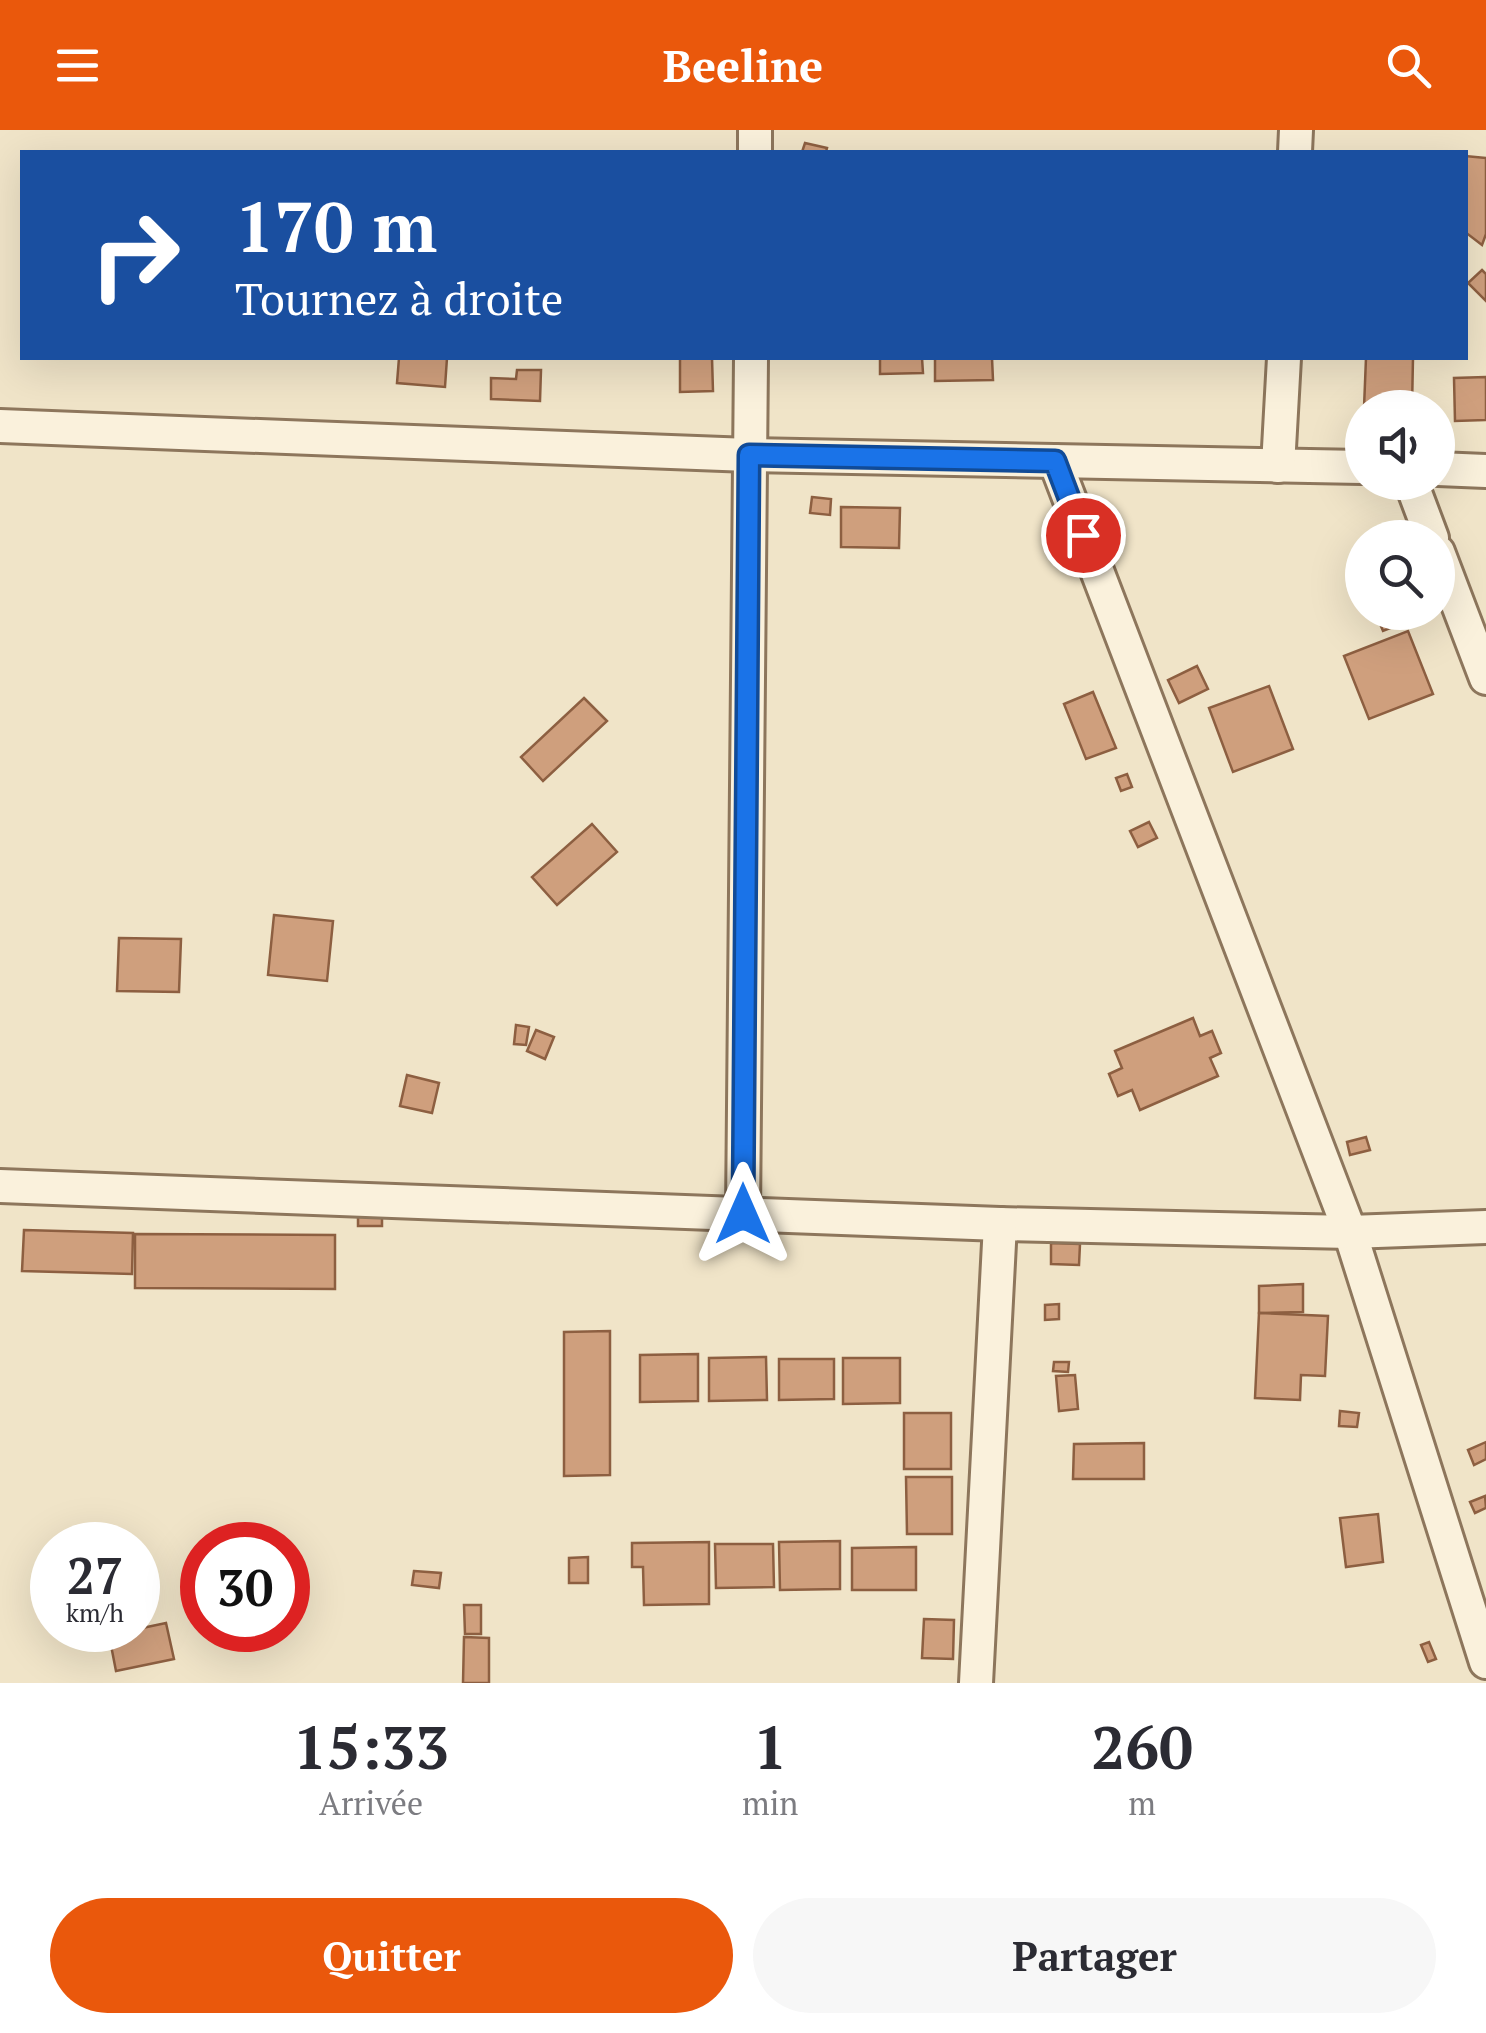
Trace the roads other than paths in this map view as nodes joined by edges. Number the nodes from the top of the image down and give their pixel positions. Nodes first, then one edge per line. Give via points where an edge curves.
1 (751, 360) edge
2 (1284, 360) edge
3 (0, 426) edge
4 (749, 455) junction
5 (1055, 461) junction
6 (1278, 466) junction
7 (1345, 467) edge
8 (1455, 470) edge
9 (1486, 471) edge
10 (1455, 597) edge
11 (1486, 678) edge
12 (0, 1186) edge
13 (743, 1214) junction
14 (1000, 1224) junction
15 (1486, 1227) edge
16 (1350, 1232) junction
17 (1486, 1662) edge
18 (976, 1683) edge

1 - 4 street
2 - 6 street
3 - 4 street
4 - 5 street
4 - 13 street
5 - 6 street
5 - 16 street
6 - 7 street
8 - 9 street
10 - 11 street
12 - 13 street
13 - 14 street
14 - 16 street
14 - 18 street
15 - 16 street
16 - 17 street

